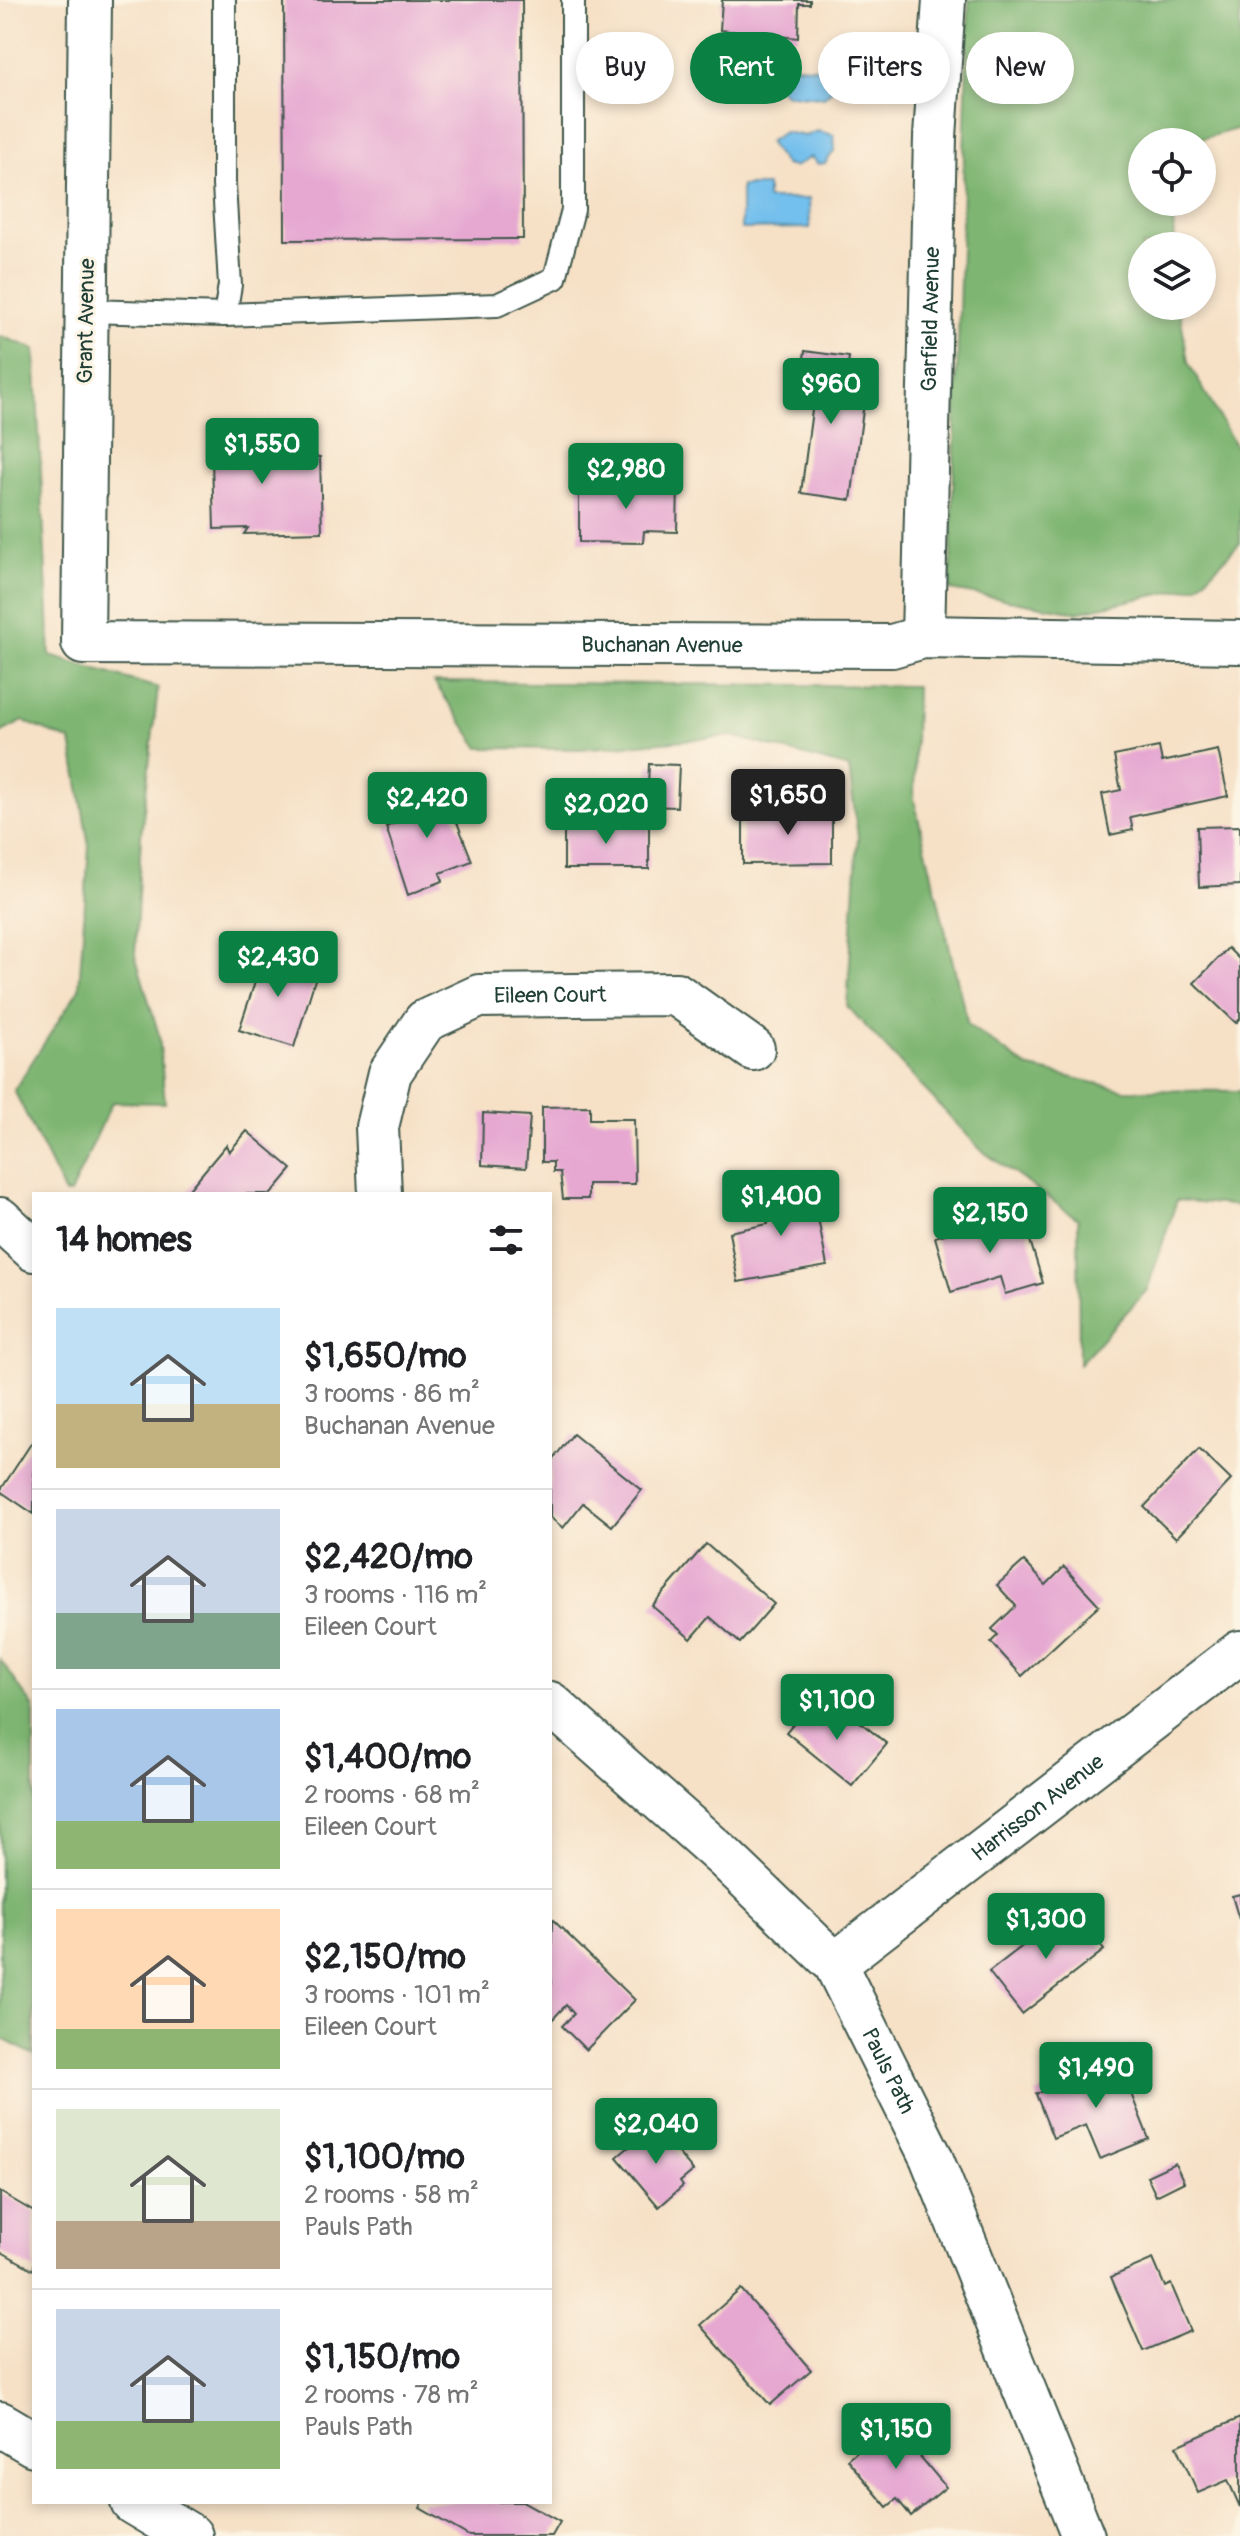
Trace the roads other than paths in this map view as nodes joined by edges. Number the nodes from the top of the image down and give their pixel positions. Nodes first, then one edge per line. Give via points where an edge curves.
1 (90, 0) edge
2 (224, 0) edge
3 (573, 0) edge
4 (944, 0) edge
5 (87, 311) junction
6 (225, 315) junction
7 (923, 637) junction
8 (1240, 642) edge
9 (83, 643) joint
10 (753, 1049) dead end
11 (380, 1192) edge
12 (0, 1219) edge
13 (32, 1248) edge
14 (1235, 1668) edge
15 (552, 1705) edge
16 (835, 1964) junction
17 (0, 2424) edge
18 (32, 2443) edge
19 (136, 2504) edge
20 (190, 2536) edge
21 (1083, 2536) edge

1 - 5 street, Grant Avenue
2 - 6 lane via 230,285
3 - 6 lane via 573,210 555,278 497,305
4 - 7 street, Garfield Avenue via 935,137
5 - 6 lane
5 - 9 street, Grant Avenue
7 - 8 street, Buchanan Avenue
7 - 9 street, Buchanan Avenue via 892,646
10 - 11 street, Eileen Court via 676,994 479,996 425,1021 390,1073 377,1127
12 - 13 street
14 - 16 street, Harrisson Avenue
15 - 16 street, Pauls Path
16 - 21 street, Pauls Path via 931,2157
17 - 18 main road
19 - 20 main road

